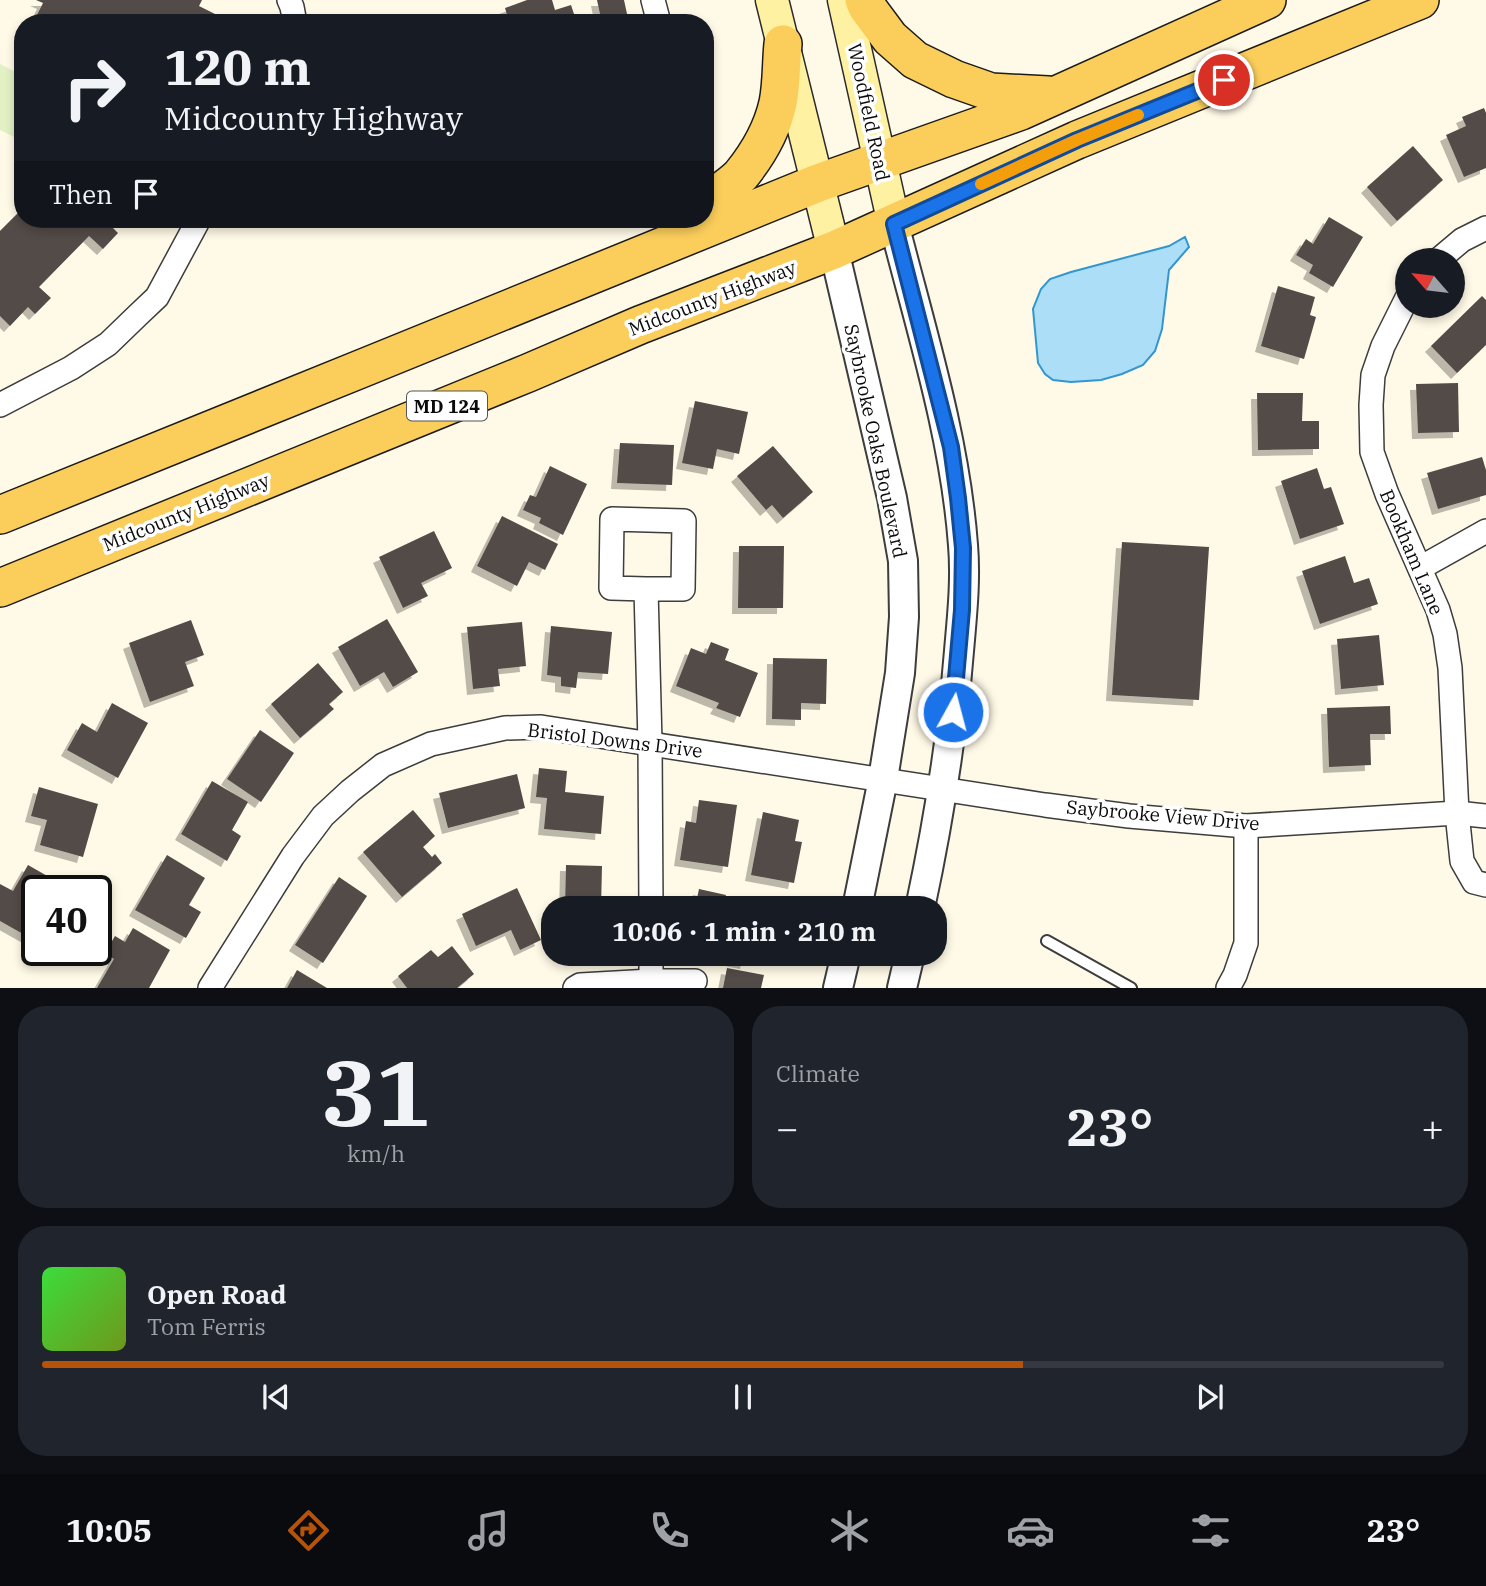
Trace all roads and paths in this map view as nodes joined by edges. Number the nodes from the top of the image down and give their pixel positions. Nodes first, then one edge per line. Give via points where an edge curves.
1 (772, 0) edge
2 (844, 0) edge
3 (864, 0) edge
4 (1267, 0) edge
5 (1420, 0) edge
6 (783, 44) junction
7 (1056, 95) junction
8 (880, 161) junction
9 (818, 183) junction
10 (714, 198) edge
11 (714, 215) edge
12 (894, 224) junction
13 (194, 228) edge
14 (679, 228) edge
15 (1486, 228) edge
16 (1452, 248) edge
17 (834, 250) junction
18 (1397, 318) edge
19 (0, 405) edge
20 (0, 514) edge
21 (1486, 531) edge
22 (1420, 568) junction
23 (0, 588) edge
24 (646, 589) dead end
25 (650, 743) junction
26 (883, 779) junction
27 (941, 789) junction
28 (1457, 813) junction
29 (1486, 816) edge
30 (1246, 826) junction
31 (1486, 885) edge
32 (651, 896) edge
33 (859, 896) edge
34 (922, 896) edge
35 (1047, 941) dead end
36 (651, 966) edge
37 (843, 966) edge
38 (907, 966) edge
39 (651, 981) junction
40 (695, 981) dead end
41 (210, 988) edge
42 (575, 988) edge
43 (838, 988) edge
44 (902, 988) edge
45 (1130, 988) edge
46 (1228, 988) edge

1 - 6 main road
2 - 8 main road, Woodfield Road
3 - 7 main road via 890,38 915,60 991,92
4 - 7 main road
5 - 12 main road, Midcounty Highway via 1077,140
6 - 9 main road
6 - 10 main road via 778,103 764,142 733,184
7 - 8 main road
8 - 9 main road
8 - 12 main road, Woodfield Road
9 - 11 main road
9 - 17 main road, Saybrooke Oaks Boulevard
12 - 17 main road, Midcounty Highway / MD 124
12 - 27 street via 951,447 963,548 956,687
13 - 19 street via 157,297 108,344
14 - 20 main road
15 - 16 street
17 - 23 main road, Midcounty Highway / MD 124
17 - 26 street, Saybrooke Oaks Boulevard via 892,498 902,561 900,673
18 - 22 street, Bookham Lane via 1373,375 1372,452
21 - 22 street
22 - 28 street, Bookham Lane via 1438,610 1449,656
24 - 25 street
25 - 26 street, Bristol Downs Drive
25 - 32 street
25 - 41 street, Bristol Downs Drive via 541,727 505,728 431,744 383,765 323,816
26 - 27 street, Saybrooke View Drive
26 - 33 street, Saybrooke Oaks Boulevard
27 - 30 street, Saybrooke View Drive via 1129,816
27 - 34 street
28 - 29 street, Saybrooke View Drive
28 - 30 street, Saybrooke View Drive
28 - 31 street, Bookham Lane via 1462,860 1474,882
30 - 46 street via 1246,943
35 - 45 lane
36 - 39 street
37 - 43 street
38 - 44 street
39 - 40 street
39 - 42 street

